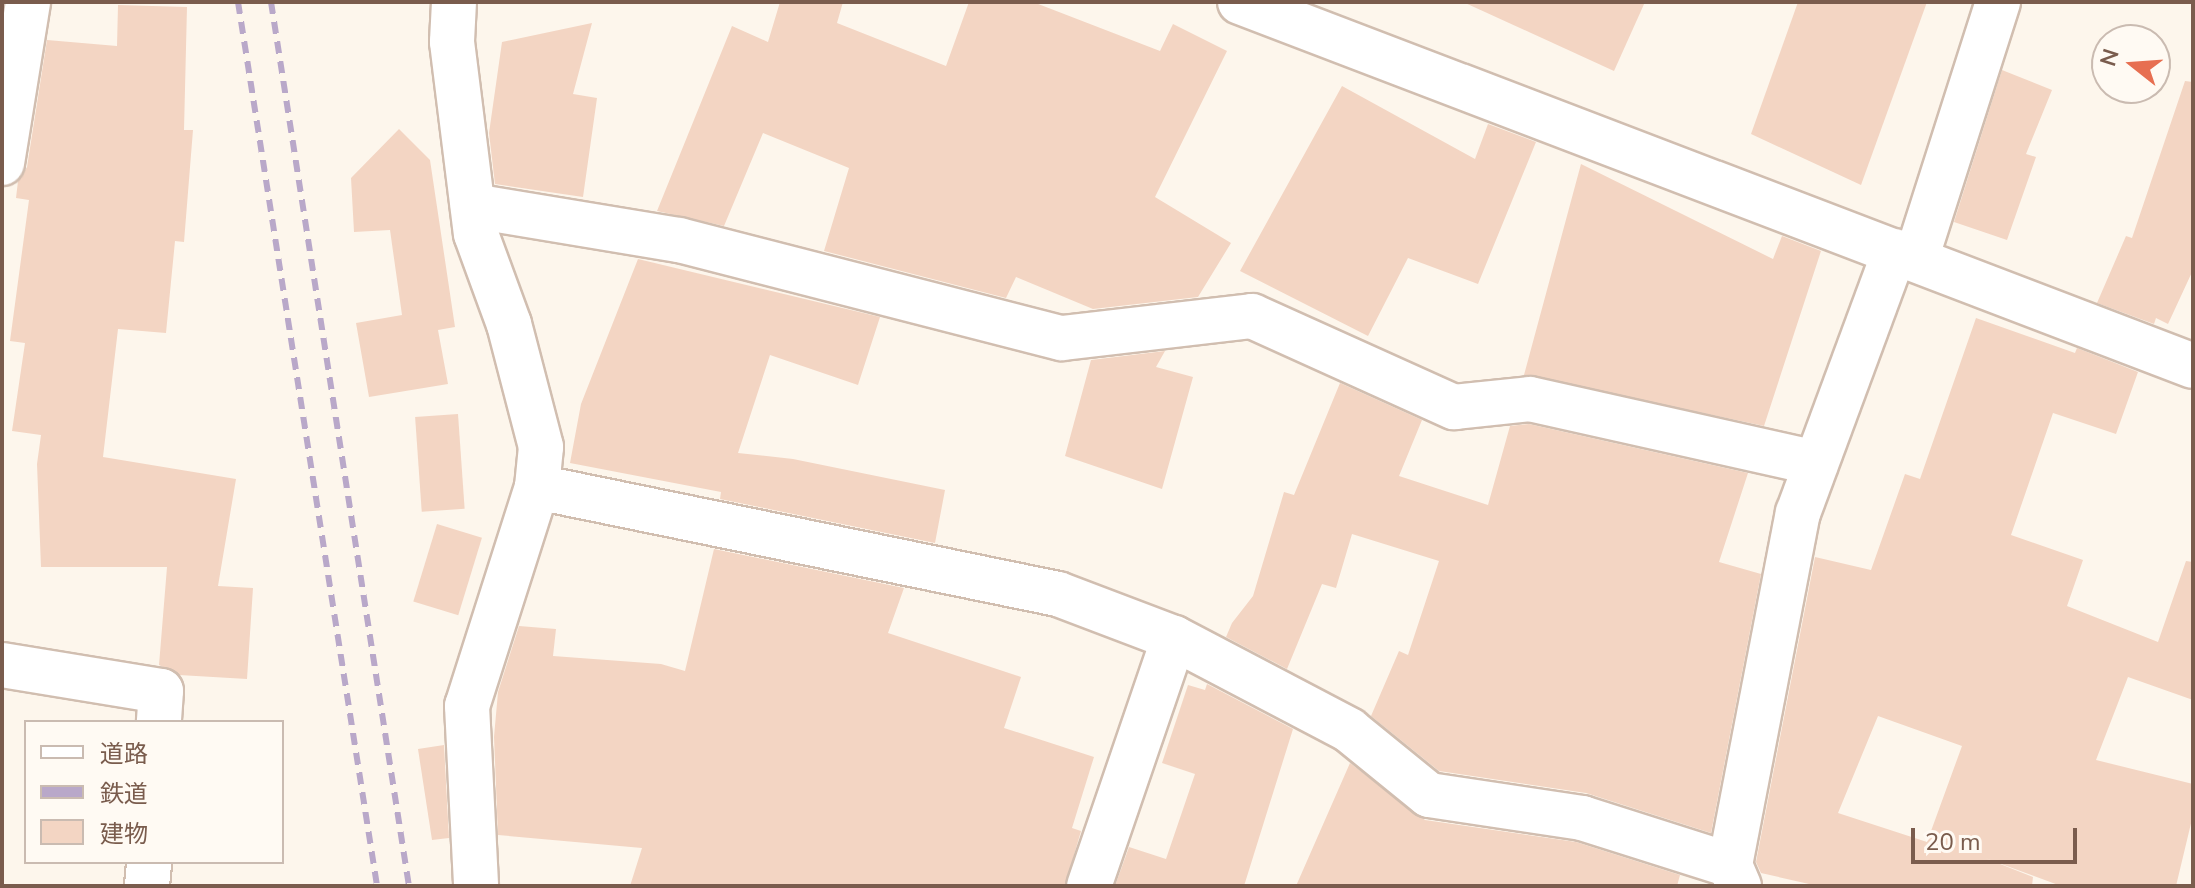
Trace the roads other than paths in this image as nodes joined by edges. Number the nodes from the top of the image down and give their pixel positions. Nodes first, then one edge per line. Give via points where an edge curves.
1 (28, 2) edge
2 (454, 2) edge
3 (1240, 2) edge
4 (1998, 2) edge
5 (2, 163) edge
6 (473, 206) junction
7 (1905, 255) junction
8 (2193, 366) edge
9 (1816, 463) junction
10 (537, 487) junction
11 (1174, 638) junction
12 (2, 665) edge
13 (159, 720) edge
14 (149, 864) edge
15 (1734, 876) edge
16 (147, 886) edge
17 (476, 886) edge
18 (1089, 886) edge

1 - 5 street
2 - 6 street via 452,42
3 - 7 street
4 - 7 street
6 - 9 street via 679,240 1062,338 1252,316 1454,407 1530,399
6 - 10 street via 476,234 509,324 541,447
7 - 8 street
7 - 9 street
9 - 15 street via 1798,513
10 - 11 street via 1058,594
10 - 17 street via 467,706
11 - 15 street via 1349,730 1429,795 1582,818
11 - 18 street
12 - 13 street via 161,691
14 - 16 street

